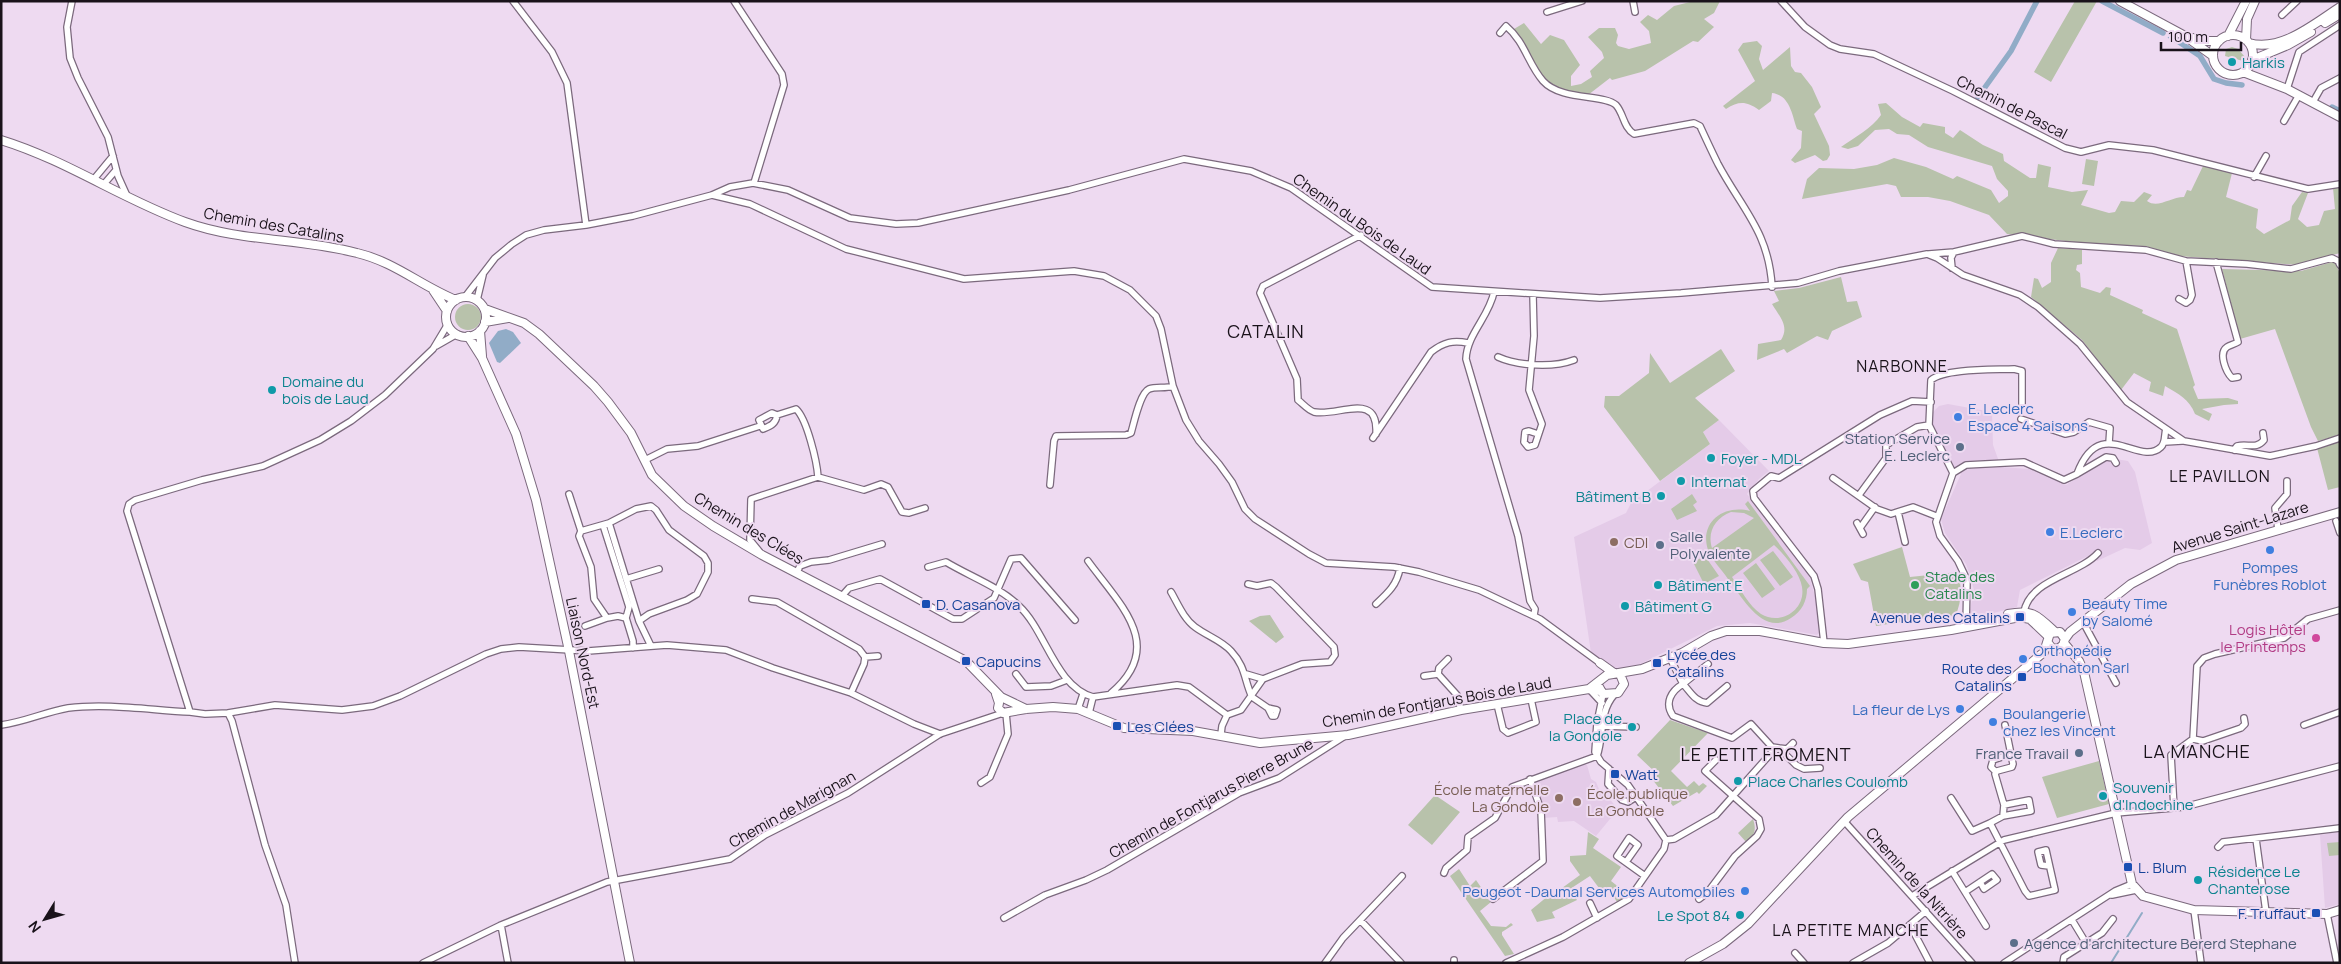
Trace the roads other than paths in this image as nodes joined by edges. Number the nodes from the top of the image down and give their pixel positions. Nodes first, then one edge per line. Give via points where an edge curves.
1 (72, 1) edge
2 (513, 1) edge
3 (734, 1) edge
4 (1582, 1) edge
5 (1633, 1) edge
6 (1781, 1) edge
7 (2120, 1) edge
8 (2246, 1) edge
9 (2255, 1) edge
10 (2297, 1) edge
11 (2340, 7) edge
12 (1547, 12) dead end
13 (1635, 12) dead end
14 (2340, 14) edge
15 (2282, 15) dead end
16 (2340, 25) edge
17 (1500, 33) dead end
18 (2185, 36) junction
19 (2228, 36) junction
20 (2219, 41) junction
21 (2247, 42) junction
22 (2213, 56) junction
23 (2252, 60) junction
24 (2243, 72) junction
25 (2340, 78) edge
26 (2287, 88) junction
27 (2299, 95) junction
28 (2313, 102) junction
29 (2340, 117) edge
30 (2284, 121) dead end
31 (1, 140) edge
32 (113, 156) junction
33 (2266, 156) dead end
34 (116, 170) junction
35 (2254, 177) junction
36 (94, 179) junction
37 (754, 183) junction
38 (104, 184) junction
39 (2340, 184) edge
40 (712, 195) junction
41 (127, 196) junction
42 (586, 225) junction
43 (1361, 235) junction
44 (1954, 252) junction
45 (1927, 254) junction
46 (2186, 261) junction
47 (2216, 262) junction
48 (2340, 265) edge
49 (1952, 268) junction
50 (483, 272) junction
51 (1772, 287) junction
52 (432, 289) junction
53 (1494, 292) junction
54 (1533, 295) junction
55 (464, 297) junction
56 (2178, 299) dead end
57 (456, 300) junction
58 (477, 300) junction
59 (485, 309) junction
60 (447, 311) junction
61 (512, 318) junction
62 (485, 322) junction
63 (448, 324) junction
64 (480, 331) junction
65 (457, 334) junction
66 (468, 336) junction
67 (1468, 343) junction
68 (432, 349) junction
69 (1498, 357) dead end
70 (482, 358) junction
71 (1574, 360) dead end
72 (1531, 363) junction
73 (2238, 377) dead end
74 (1173, 386) junction
75 (1931, 402) junction
76 (2022, 404) dead end
77 (777, 415) junction
78 (2021, 419) dead end
79 (1929, 424) junction
80 (760, 426) junction
81 (2166, 429) junction
82 (2263, 433) dead end
83 (1538, 434) dead end
84 (2340, 438) edge
85 (2184, 441) junction
86 (2165, 442) junction
87 (2109, 443) junction
88 (2234, 450) junction
89 (645, 460) junction
90 (2116, 463) dead end
91 (1953, 473) junction
92 (2077, 474) junction
93 (818, 477) junction
94 (1833, 478) dead end
95 (2287, 481) dead end
96 (1050, 485) dead end
97 (569, 494) dead end
98 (1858, 495) junction
99 (1875, 507) junction
100 (925, 508) dead end
101 (1898, 512) junction
102 (2336, 515) edge
103 (1936, 516) junction
104 (606, 524) junction
105 (2278, 529) junction
106 (581, 531) junction
107 (2340, 533) edge
108 (1863, 534) dead end
109 (1905, 542) dead end
110 (882, 544) dead end
111 (2098, 553) dead end
112 (762, 555) junction
113 (1088, 561) dead end
114 (928, 568) dead end
115 (1400, 568) junction
116 (659, 569) dead end
117 (797, 572) junction
118 (626, 579) junction
119 (1248, 584) dead end
120 (998, 591) junction
121 (1171, 592) dead end
122 (841, 597) junction
123 (752, 599) dead end
124 (2027, 600) junction
125 (1530, 601) junction
126 (1376, 604) dead end
127 (2340, 610) edge
128 (1525, 611) junction
129 (2024, 612) junction
130 (1534, 615) junction
131 (2031, 616) junction
132 (607, 618) junction
133 (626, 618) junction
134 (1075, 620) dead end
135 (639, 621) junction
136 (2083, 622) junction
137 (1965, 625) junction
138 (585, 626) dead end
139 (2057, 640) junction
140 (1824, 643) junction
141 (651, 646) junction
142 (632, 648) junction
143 (570, 651) junction
144 (878, 656) dead end
145 (865, 657) junction
146 (1670, 658) junction
147 (1448, 659) dead end
148 (1600, 663) junction
149 (1708, 664) dead end
150 (1642, 669) junction
151 (1016, 674) dead end
152 (1246, 674) junction
153 (1438, 674) junction
154 (1617, 674) junction
155 (1424, 676) dead end
156 (1264, 679) junction
157 (1067, 680) junction
158 (2116, 683) dead end
159 (1624, 684) junction
160 (1683, 684) junction
161 (1601, 686) junction
162 (1727, 686) dead end
163 (1589, 689) junction
164 (851, 693) junction
165 (1111, 693) junction
166 (1083, 694) junction
167 (1614, 695) junction
168 (1093, 697) junction
169 (1252, 697) junction
170 (1531, 699) junction
171 (1602, 703) junction
172 (1497, 704) junction
173 (1004, 708) junction
174 (1268, 708) dead end
175 (1078, 709) junction
176 (1460, 710) junction
177 (190, 712) junction
178 (2340, 712) edge
179 (228, 713) junction
180 (1089, 713) junction
181 (1227, 715) junction
182 (2244, 718) dead end
183 (1, 725) edge
184 (2005, 725) dead end
185 (2304, 725) dead end
186 (1602, 726) junction
187 (1636, 727) dead end
188 (940, 734) junction
189 (1221, 734) junction
190 (1348, 735) junction
191 (2193, 739) junction
192 (1793, 743) dead end
193 (1779, 748) junction
194 (2011, 754) junction
195 (1597, 756) junction
196 (1716, 760) dead end
197 (2340, 766) edge
198 (1820, 768) dead end
199 (1610, 769) junction
200 (1996, 772) junction
201 (1530, 779) junction
202 (980, 783) dead end
203 (1732, 796) junction
204 (1636, 797) junction
205 (1951, 798) dead end
206 (2004, 805) junction
207 (2174, 808) junction
208 (2116, 813) junction
209 (2003, 816) junction
210 (1844, 822) junction
211 (1990, 823) junction
212 (2340, 828) edge
213 (2256, 838) junction
214 (1666, 840) junction
215 (2000, 842) junction
216 (2218, 847) dead end
217 (1626, 862) dead end
218 (2050, 866) dead end
219 (1952, 871) junction
220 (1444, 873) dead end
221 (1402, 876) dead end
222 (1645, 876) junction
223 (614, 880) junction
224 (1980, 882) dead end
225 (2134, 887) junction
226 (1965, 892) junction
227 (1912, 896) junction
228 (1493, 898) dead end
229 (1698, 899) dead end
230 (1590, 903) dead end
231 (2194, 910) junction
232 (2340, 910) edge
233 (1926, 911) junction
234 (2266, 912) junction
235 (2326, 914) junction
236 (1004, 918) dead end
237 (1597, 918) junction
238 (2113, 919) dead end
239 (2072, 920) junction
240 (1361, 922) junction
241 (501, 925) junction
242 (1910, 925) junction
243 (1986, 926) dead end
244 (2086, 943) junction
245 (1795, 953) dead end
246 (295, 963) edge
247 (423, 963) edge
248 (508, 963) edge
249 (630, 963) edge
250 (1325, 963) edge
251 (1401, 963) edge
252 (1506, 963) edge
253 (1689, 963) edge
254 (1804, 963) edge
255 (1853, 963) edge
256 (1930, 963) edge
257 (1972, 963) edge
258 (2004, 963) edge
259 (2063, 963) edge
260 (2201, 963) edge
261 (2337, 963) edge

1 - 32 street via 66,27 70,58 102,124
2 - 42 street via 552,52 567,83
3 - 37 street via 782,74 784,85
4 - 12 street
5 - 13 street
6 - 35 street, Chemin de Pascal via 1806,27 1830,45 1874,54 2065,148 2081,152 2109,145 2153,150
7 - 18 main road
8 - 19 main road
9 - 21 main road via 2247,19
10 - 15 street
11 - 21 main road via 2282,42 2258,46
14 - 23 main road via 2288,45
16 - 26 street via 2299,52
17 - 51 street via 1506,26 1513,32 1543,81 1553,89 1616,105 1627,128 1634,134 1694,123 1700,126 1763,239
18 - 20 main road
18 - 22 main road
19 - 20 main road
19 - 21 main road via 2240,36
20 - 22 main road
21 - 23 main road via 2252,49
22 - 24 main road via 2224,72
23 - 24 main road
24 - 26 main road
25 - 28 street via 2320,88
26 - 27 main road
27 - 28 main road
27 - 30 street
28 - 29 main road
31 - 36 main road, Chemin des Catalins via 42,154
32 - 34 street
32 - 36 street
33 - 35 street
34 - 38 street
34 - 41 street
35 - 39 street, Chemin de Pascal via 2308,189
36 - 38 main road, Chemin des Catalins
37 - 40 street, Chemin du Bois de Laud via 730,187
37 - 43 street, Chemin du Bois de Laud via 788,190 850,218 896,224 918,223 1070,190 1184,159 1251,171 1291,188
38 - 41 main road, Chemin des Catalins
40 - 42 street, Chemin du Bois de Laud
40 - 74 street via 750,204 846,250 964,279 1074,271 1104,276 1130,290 1156,316
41 - 52 main road, Chemin des Catalins via 173,218 208,229 331,247 373,258 395,266
42 - 50 street, Chemin du Bois de Laud via 544,230 526,236 495,258
43 - 53 street, Chemin du Bois de Laud via 1432,287
43 - 67 street via 1263,286 1260,293 1298,379 1298,400 1311,411 1321,413 1360,407 1377,420 1375,436 1431,352 1440,344 1451,341
44 - 45 street, Chemin du Bois de Laud
44 - 46 street, Chemin du Bois de Laud via 2022,236 2054,244 2146,250
44 - 49 street
45 - 49 street
45 - 51 street, Chemin du Bois de Laud
46 - 47 street, Chemin du Bois de Laud
46 - 56 street via 2192,295 2186,303
47 - 48 street, Chemin du Bois de Laud via 2291,269 2332,258
47 - 73 street via 2238,342 2226,348 2223,359 2229,375
49 - 81 street via 2020,295 2038,307 2080,344 2127,402
50 - 55 street, Chemin du Bois de Laud
50 - 58 street
51 - 54 street, Chemin du Bois de Laud via 1600,298
52 - 57 main road, Chemin des Catalins
52 - 60 main road, Chemin des Catalins
53 - 54 street, Chemin du Bois de Laud
53 - 67 street via 1492,304
54 - 72 street
55 - 57 main road
55 - 58 main road
57 - 60 main road
58 - 59 main road
59 - 61 main road, Chemin des Clées
59 - 62 main road
60 - 63 main road
61 - 62 main road
61 - 89 main road, Chemin des Clées via 539,334 594,386 630,433
62 - 64 main road
63 - 65 main road
63 - 68 street
64 - 66 main road
64 - 70 main road, Liaison Nord-Est
65 - 66 main road
65 - 68 street
66 - 70 main road, Liaison Nord-Est
67 - 125 street via 1466,359 1518,536
68 - 177 street via 366,410 320,440 263,466 146,496 129,504 127,517
69 - 72 street
70 - 143 main road, Liaison Nord-Est via 524,458
71 - 72 street via 1564,364
72 - 83 street via 1530,390 1542,424
74 - 96 street via 1146,391 1131,433 1056,436
74 - 115 street via 1186,420 1220,464 1245,509 1255,519 1326,563
75 - 76 street via 1929,384 1935,376 2014,369 2022,372
75 - 79 street
75 - 140 street via 1912,402 1880,415 1779,478 1771,476 1753,491 1754,498 1814,576
77 - 80 street via 770,426
77 - 80 street via 772,413 762,418
77 - 93 street via 796,409 800,413
78 - 87 street via 2065,434 2089,422 2098,423 2110,428
79 - 91 street
79 - 98 street via 1886,445 1886,458
80 - 89 street via 698,446 667,449
81 - 85 street
81 - 86 street
82 - 88 street via 2264,440 2260,445 2243,444
84 - 88 street via 2270,456
85 - 86 street
85 - 88 street
86 - 87 street via 2151,452
87 - 92 street via 2085,456
89 - 112 main road, Chemin des Clées via 652,475 671,495 712,526
90 - 92 street via 2113,458 2106,457
91 - 92 street via 1966,465 2024,462 2064,480
91 - 103 street
93 - 100 street via 864,490 881,484 888,487 902,512
93 - 112 street via 751,499 750,540
94 - 98 street
95 - 105 street via 2287,494 2275,508
97 - 106 street
98 - 99 street
99 - 101 street via 1891,514
99 - 108 street via 1858,526
101 - 103 street via 1913,507
101 - 109 street
102 - 105 main road, Avenue Saint-Lazare
102 - 107 street
103 - 137 street via 1940,536 1968,580
104 - 106 street
104 - 118 street
104 - 133 street via 629,607
104 - 135 street via 636,509 651,506 669,530 704,556 708,563 708,572 697,594
105 - 136 main road, Avenue Saint-Lazare via 2176,560 2131,584
106 - 132 street via 579,536 591,567 594,599
110 - 117 street via 812,562 800,566
111 - 124 street via 2076,569 2044,584
112 - 117 main road, Chemin des Clées
113 - 165 street via 1132,622 1138,642 1132,668
114 - 120 street via 946,562
115 - 126 street via 1393,588
115 - 128 street via 1470,587
116 - 118 street
117 - 122 main road, Chemin des Clées
118 - 135 street
119 - 156 street via 1271,583 1314,624 1336,651 1330,662 1302,664
120 - 122 street via 994,598 962,619 953,619 880,580 849,588
120 - 134 street via 1011,559 1021,558
120 - 157 street via 1019,605 1030,618
121 - 152 street via 1194,626 1232,652
122 - 173 main road, Chemin des Clées via 966,661 995,692
123 - 145 street via 777,602 859,648
124 - 129 street
124 - 131 street
125 - 128 street
125 - 130 street via 1535,609
127 - 191 street via 2308,619 2284,638 2204,658 2197,666
128 - 130 street
129 - 131 main road
129 - 137 main road
130 - 148 street
131 - 137 main road
131 - 139 main road
132 - 133 street
132 - 138 street
133 - 142 street
135 - 141 street
136 - 139 main road, Avenue Saint-Lazare
136 - 158 street
137 - 140 main road via 1848,644
139 - 208 main road via 2087,683
139 - 210 main road, Avenue Saint-Lazare
140 - 146 main road via 1760,631 1726,631
141 - 142 street
141 - 164 street via 699,646 726,650
142 - 143 street
143 - 179 street via 519,647 495,650 400,696 360,709 275,705
143 - 223 main road, Liaison Nord-Est
144 - 145 street
145 - 164 street
146 - 150 main road
146 - 160 street
147 - 153 street
148 - 154 main road
148 - 161 main road
149 - 160 street
150 - 154 main road
150 - 159 main road
151 - 157 street via 1026,687 1051,686
152 - 156 street
152 - 169 street
153 - 155 street
153 - 176 street via 1457,695
154 - 159 main road
154 - 161 main road
156 - 169 street
157 - 166 street
159 - 167 main road via 1622,691
160 - 162 street via 1695,698 1707,703
160 - 193 street via 1668,700 1668,709 1673,716 1732,738 1751,724 1772,747
161 - 163 main road
161 - 167 main road
161 - 171 street
163 - 170 main road, Chemin de Fontjarus Bois de Laud
163 - 171 street
164 - 188 street
165 - 168 street
165 - 181 street via 1177,685 1190,687
166 - 168 street
166 - 175 street
167 - 186 street via 1607,704
168 - 180 street
169 - 174 street
169 - 181 street via 1241,710
170 - 172 main road, Chemin de Fontjarus Bois de Laud
170 - 172 street via 1536,722 1508,733 1503,729
171 - 195 street via 1594,749
172 - 176 main road, Chemin de Fontjarus Bois de Laud
173 - 175 main road, Chemin de Fontjarus Bois de Laud
173 - 188 street via 988,718
173 - 202 street via 1008,734 990,777
175 - 180 main road, Chemin de Fontjarus Bois de Laud
176 - 190 main road, Chemin de Fontjarus Bois de Laud
177 - 179 street
177 - 183 street via 78,707
178 - 185 street
179 - 246 street via 265,845 286,905
180 - 189 main road, Chemin de Fontjarus Bois de Laud via 1124,728
181 - 189 street
182 - 191 street via 2245,724 2241,728 2203,741
184 - 194 street
186 - 187 street
186 - 195 street
188 - 223 street, Chemin de Marignan via 848,793 765,835 730,859
189 - 190 main road, Chemin de Fontjarus Bois de Laud via 1260,743
190 - 236 street, Chemin de Fontjarus Pierre Brune via 1279,778 1239,793 1107,870 1044,895
191 - 207 street via 2171,754
192 - 193 street via 1787,749
193 - 198 street via 1790,761 1804,769
193 - 203 street via 1772,751
194 - 200 street via 2012,767
194 - 200 street via 1993,760 1991,767
195 - 199 street
195 - 201 street
196 - 203 street via 1706,771
197 - 207 street
199 - 204 street
199 - 204 street via 1608,784 1622,800 1628,802
200 - 206 street
201 - 220 street via 1512,786 1495,818 1468,837 1467,850
201 - 228 street via 1541,810 1544,861
203 - 214 street via 1716,815 1674,839
203 - 229 street via 1759,819 1761,829 1735,856 1708,892
204 - 214 street
205 - 211 street via 1972,831
206 - 209 street
206 - 209 street via 2029,800 2031,811
207 - 208 street
208 - 215 street
208 - 225 main road
209 - 211 street
210 - 227 street, Chemin de la Nitrière
210 - 253 main road, Avenue Saint-Lazare via 1748,924 1723,944
211 - 215 street
212 - 213 street
213 - 216 street via 2223,842
213 - 234 street
214 - 222 street via 1664,849
215 - 218 street via 2029,896 2055,890
215 - 219 street
217 - 222 street
219 - 226 street
219 - 227 street
221 - 240 street
222 - 237 street via 1629,899
223 - 241 street, Chemin de Marignan
223 - 249 main road, Liaison Nord-Est
224 - 226 street
225 - 231 main road via 2143,896
225 - 239 street via 2112,895
226 - 243 street
227 - 233 street, Chemin de la Nitrière
230 - 237 street
231 - 234 main road
231 - 260 street
232 - 235 main road
233 - 242 street
233 - 257 street, Chemin de la Nitrière
234 - 235 main road
235 - 261 street
237 - 252 street
238 - 244 street via 2102,933
239 - 244 street
239 - 258 street
240 - 250 street via 1343,938
240 - 251 street
241 - 247 street, Chemin de Marignan
241 - 248 street
242 - 255 street via 1888,943
242 - 256 street
244 - 259 street via 2064,957
245 - 254 street

